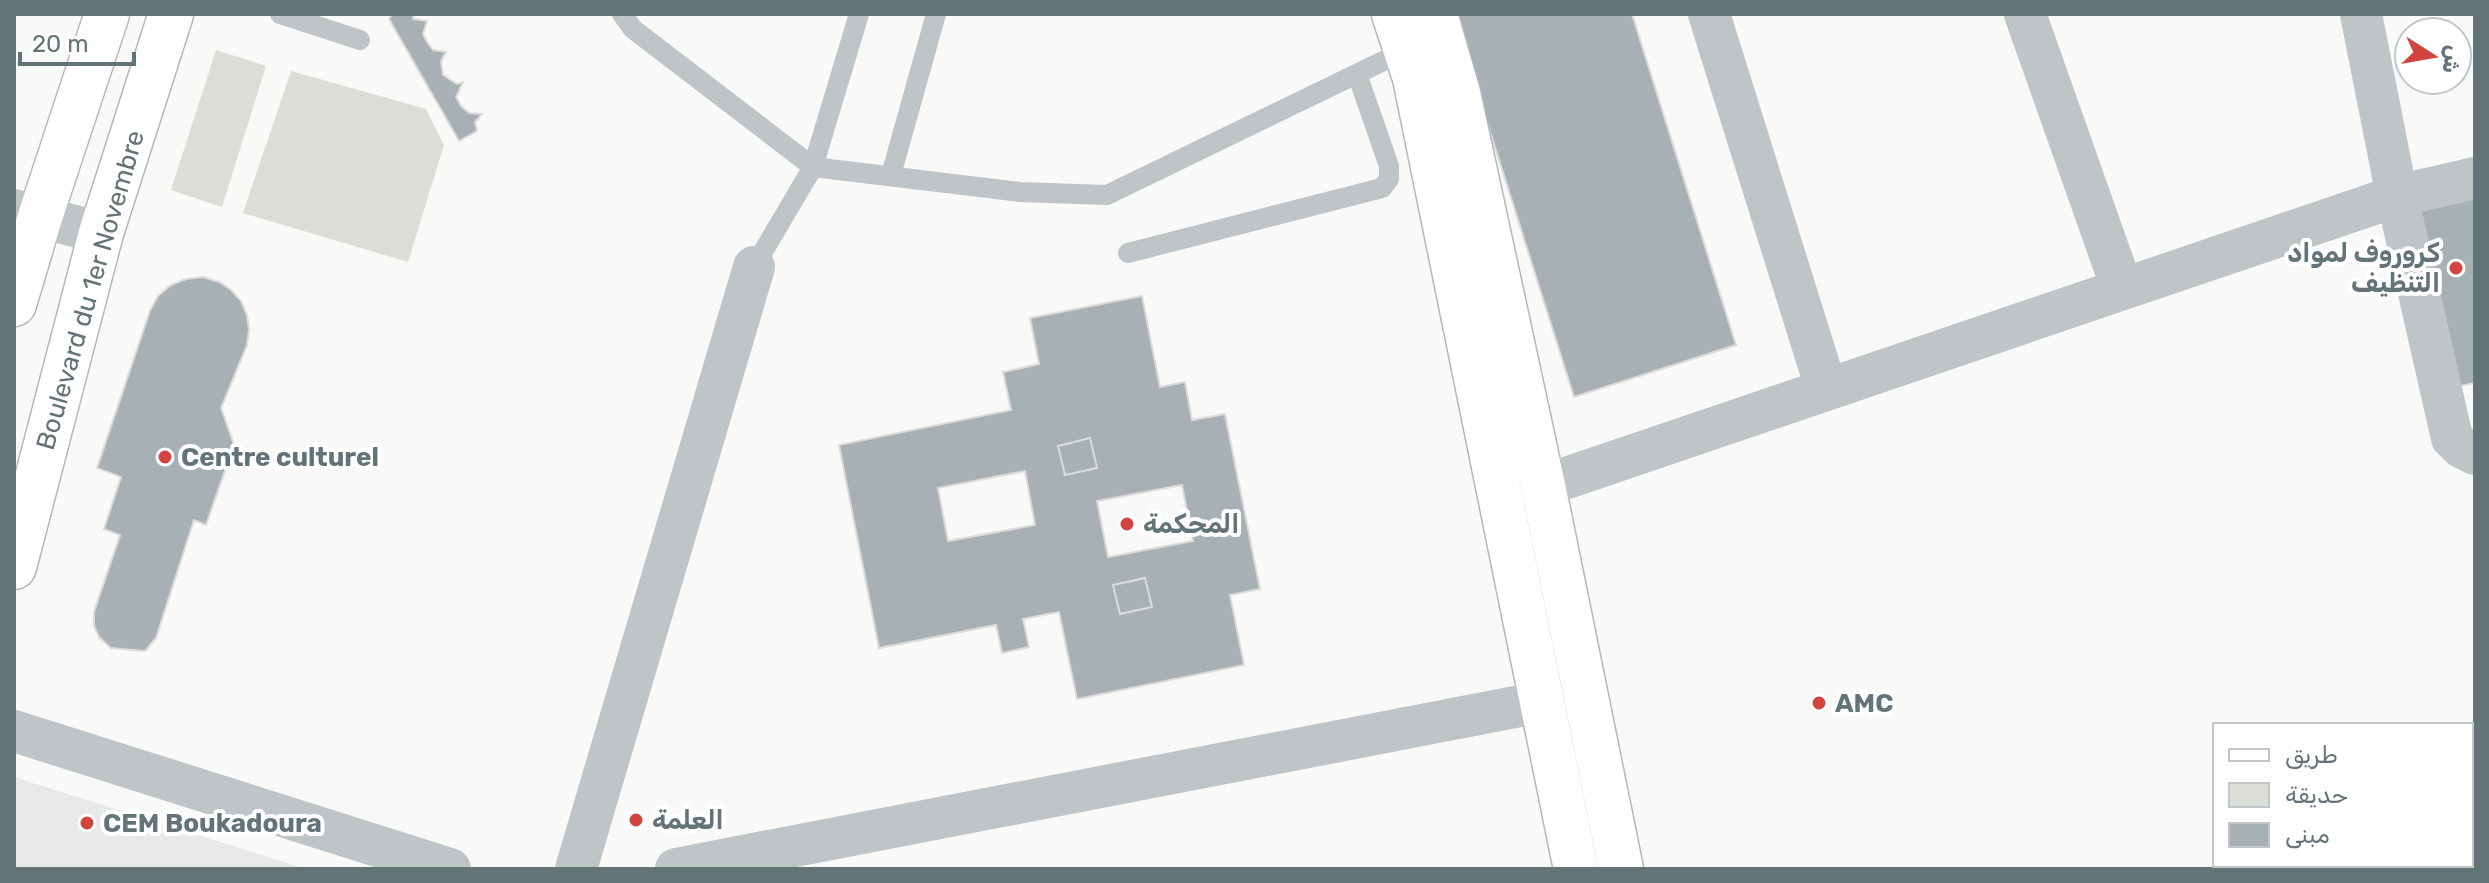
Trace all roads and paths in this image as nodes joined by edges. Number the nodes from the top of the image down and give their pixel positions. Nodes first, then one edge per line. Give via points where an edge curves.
1 (107, 14) edge
2 (171, 14) edge
3 (280, 14) edge
4 (622, 14) edge
5 (859, 14) edge
6 (936, 14) edge
7 (1435, 14) edge
8 (1709, 14) edge
9 (2025, 14) edge
10 (2361, 14) edge
11 (1400, 32) edge
12 (360, 40) dead end
13 (1357, 74) junction
14 (813, 167) junction
15 (891, 175) junction
16 (2475, 178) edge
17 (2397, 196) junction
18 (27, 213) edge
19 (101, 233) junction
20 (1128, 253) dead end
21 (754, 267) joint
22 (2122, 288) junction
23 (14, 304) edge
24 (1826, 388) junction
25 (2475, 454) edge
26 (1543, 486) junction
27 (1499, 490) junction
28 (14, 567) edge
29 (1541, 702) junction
30 (14, 731) edge
31 (450, 869) edge
32 (576, 869) edge
33 (676, 869) edge
34 (1576, 869) edge
35 (1621, 869) edge

1 - 18 main road
2 - 19 main road, Boulevard du 1er Novembre
3 - 12 lane
4 - 14 lane via 633,29
5 - 14 lane
6 - 15 lane
7 - 26 main road via 1458,93
8 - 24 street
9 - 22 street
10 - 17 street
11 - 13 lane
11 - 27 main road via 1415,78
13 - 15 lane via 1107,195 1020,192
13 - 20 lane via 1389,166 1382,188
14 - 15 lane
14 - 21 lane
16 - 17 street
17 - 22 street
17 - 25 street via 2452,438
18 - 19 street
18 - 23 main road
19 - 28 main road, Boulevard du 1er Novembre
21 - 32 street
22 - 24 street
24 - 26 street
26 - 27 street
26 - 35 main road
27 - 29 main road
29 - 33 street
29 - 34 main road
30 - 31 street

